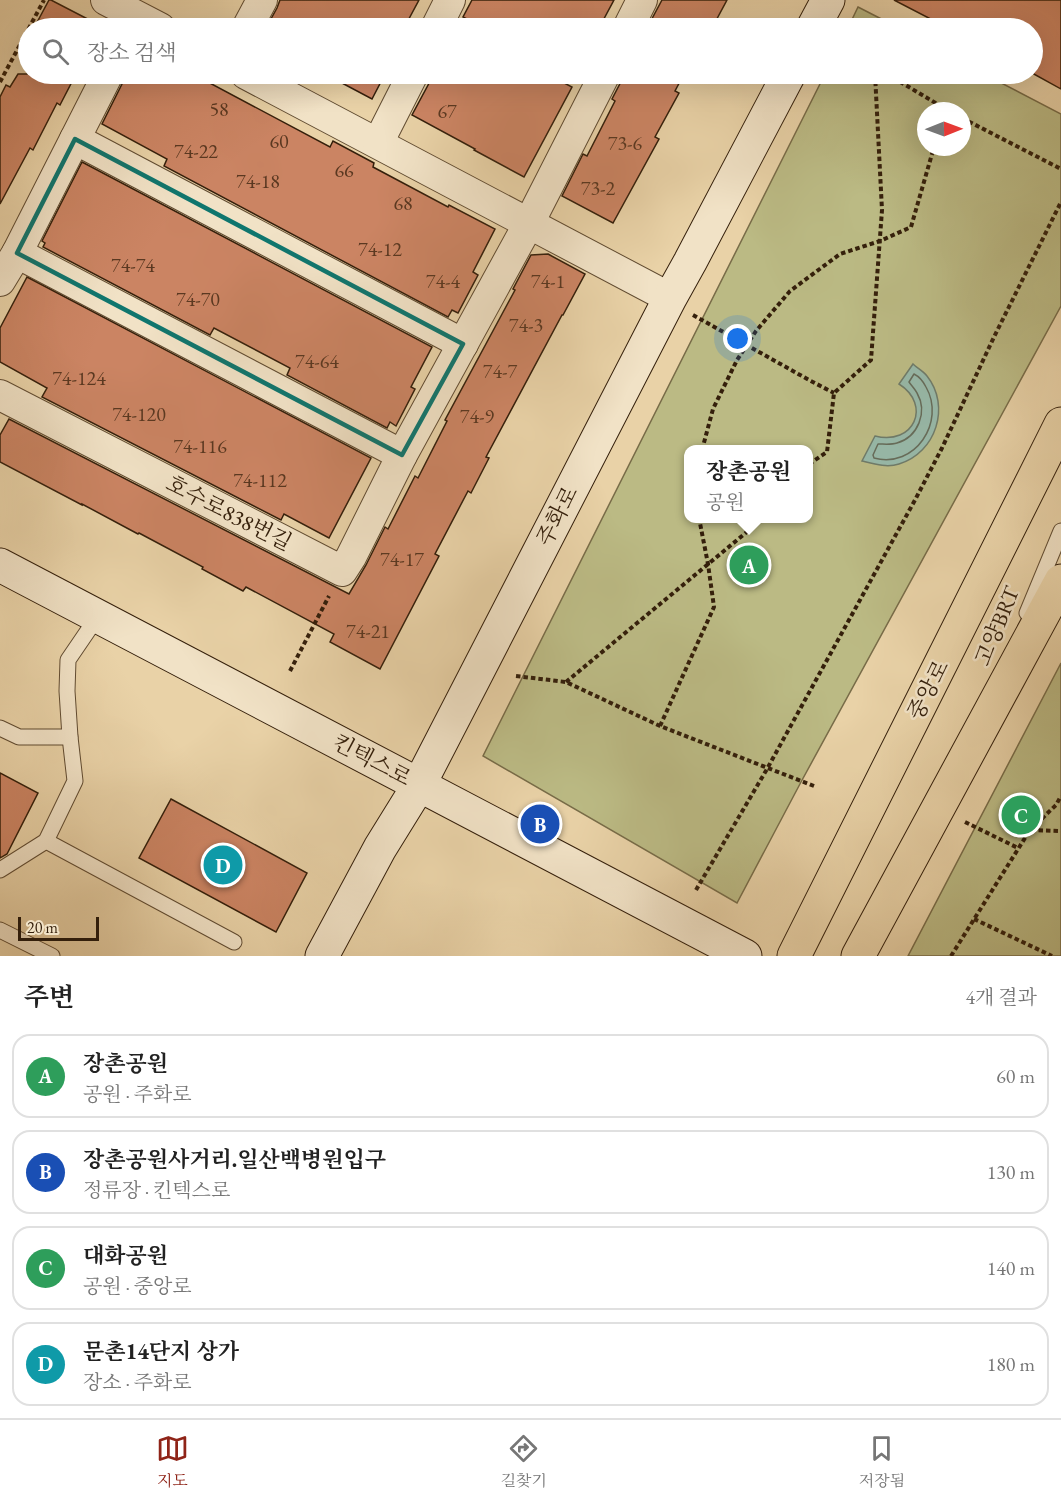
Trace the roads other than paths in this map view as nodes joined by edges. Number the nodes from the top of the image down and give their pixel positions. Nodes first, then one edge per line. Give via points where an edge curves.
1 (106, 0) edge
2 (262, 0) edge
3 (450, 0) edge
4 (642, 0) edge
5 (828, 0) edge
6 (133, 18) edge
7 (252, 18) edge
8 (441, 18) edge
9 (633, 18) edge
10 (818, 18) edge
11 (103, 84) edge
12 (265, 84) edge
13 (408, 84) edge
14 (600, 84) edge
15 (784, 84) edge
16 (75, 139) junction
17 (378, 143) junction
18 (529, 223) junction
19 (17, 253) junction
20 (0, 281) edge
21 (681, 306) junction
22 (463, 344) junction
23 (0, 395) edge
24 (1061, 424) edge
25 (402, 455) junction
26 (1061, 531) edge
27 (0, 565) edge
28 (1061, 581) edge
29 (98, 616) junction
30 (0, 729) edge
31 (70, 737) junction
32 (975, 738) junction
33 (419, 785) junction
34 (46, 841) junction
35 (0, 870) edge
36 (0, 930) edge
37 (234, 942) dead end
38 (52, 956) edge
39 (322, 956) edge
40 (745, 956) edge
41 (794, 956) edge
42 (858, 956) edge

1 - 6 street
2 - 7 street
3 - 8 street
4 - 9 street
5 - 10 street
11 - 16 street
12 - 17 street
13 - 17 street
14 - 18 street
15 - 21 street, 주화로 via 690,262
16 - 19 street
16 - 22 street
17 - 18 street
18 - 21 street
18 - 22 street
19 - 20 street
19 - 25 street
21 - 33 street, 주화로
22 - 25 street
23 - 25 street, 호수로838번길 via 342,571
24 - 41 main road, 중앙로
26 - 32 lane, 고양BRT
27 - 29 street, 킨텍스로
28 - 32 main road
29 - 31 lane via 68,660
29 - 33 street, 킨텍스로
30 - 31 lane via 19,736
31 - 34 lane via 75,781
32 - 42 main road
33 - 39 street, 주화로
33 - 40 street, 킨텍스로
34 - 35 lane
34 - 37 lane
36 - 38 lane

